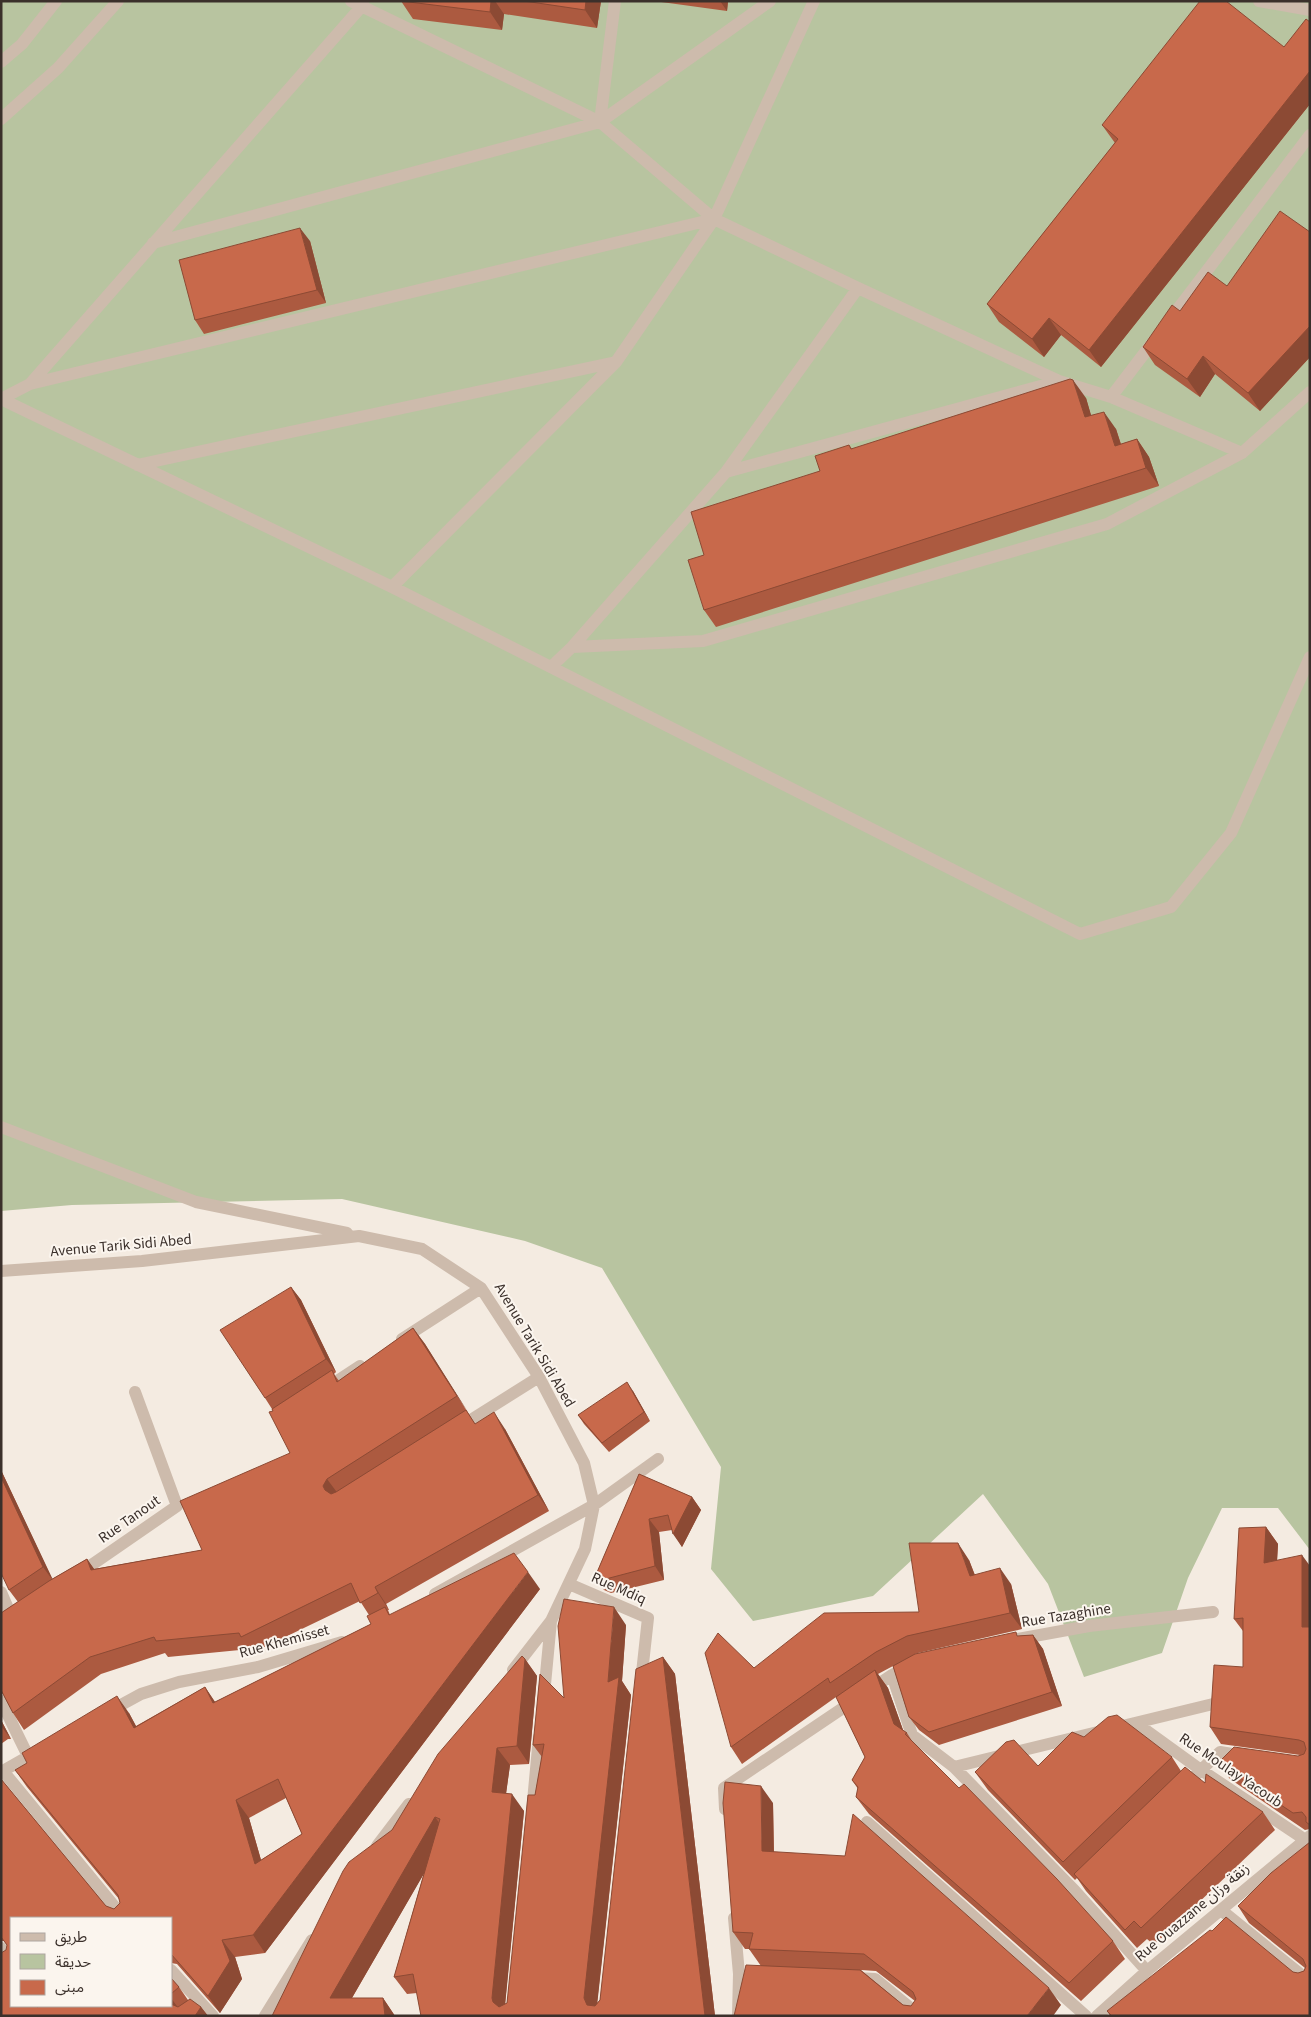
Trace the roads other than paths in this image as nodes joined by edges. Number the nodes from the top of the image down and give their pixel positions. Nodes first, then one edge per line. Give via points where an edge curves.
1 (56, 1) edge
2 (118, 1) edge
3 (615, 1) edge
4 (770, 1) edge
5 (814, 1) edge
6 (1260, 1) edge
7 (359, 3) edge
8 (1310, 10) edge
9 (1, 62) edge
10 (1, 119) edge
11 (600, 122) junction
12 (1310, 135) edge
13 (714, 219) junction
14 (153, 243) junction
15 (858, 288) junction
16 (616, 362) junction
17 (1059, 380) junction
18 (30, 384) junction
19 (1310, 392) edge
20 (1111, 397) junction
21 (1, 399) edge
22 (1242, 453) junction
23 (137, 465) junction
24 (726, 472) junction
25 (392, 587) junction
26 (572, 646) junction
27 (1310, 657) edge
28 (551, 667) junction
29 (1, 1127) edge
30 (359, 1236) junction
31 (1, 1271) edge
32 (481, 1288) junction
33 (389, 1347) edge
34 (373, 1358) edge
35 (539, 1377) junction
36 (135, 1392) dead end
37 (314, 1396) edge
38 (449, 1434) edge
39 (658, 1459) dead end
40 (594, 1505) junction
41 (70, 1580) edge
42 (569, 1584) junction
43 (1, 1592) edge
44 (422, 1601) edge
45 (1212, 1612) dead end
46 (551, 1621) junction
47 (1, 1629) edge
48 (353, 1639) edge
49 (1003, 1642) edge
50 (922, 1660) edge
51 (892, 1675) junction
52 (503, 1682) edge
53 (639, 1698) edge
54 (1, 1701) edge
55 (1213, 1704) edge
56 (98, 1718) edge
57 (1136, 1722) junction
58 (45, 1747) edge
59 (28, 1756) junction
60 (1256, 1757) edge
61 (954, 1767) junction
62 (1201, 1770) junction
63 (2, 1771) edge
64 (420, 1791) edge
65 (1173, 1797) edge
66 (726, 1818) edge
67 (867, 1822) edge
68 (530, 1828) edge
69 (1308, 1840) edge
70 (372, 1852) edge
71 (733, 1906) edge
72 (1221, 1910) junction
73 (123, 1917) edge
74 (318, 1931) edge
75 (1, 1948) edge
76 (10, 1962) edge
77 (172, 1971) edge
78 (1147, 1971) junction
79 (846, 1978) edge
80 (1310, 1982) edge
81 (213, 2016) edge
82 (265, 2016) edge
83 (738, 2016) edge
84 (920, 2016) edge
85 (1086, 2016) edge
86 (1097, 2016) edge

1 - 9 street via 22,44
2 - 10 street via 58,68
3 - 11 street
4 - 11 street
5 - 13 street
6 - 8 street
7 - 11 street
7 - 14 street
11 - 13 street
11 - 14 street
12 - 20 street
13 - 15 street
13 - 16 street
13 - 18 street
14 - 18 street
15 - 17 street
15 - 24 street
16 - 23 street
16 - 25 street
17 - 20 street
17 - 24 street
18 - 21 street
19 - 22 street
20 - 22 street
21 - 23 street
22 - 26 street via 1107,524 702,641
23 - 25 street
24 - 26 street
25 - 28 street
26 - 28 street
27 - 28 street via 1231,833 1171,907 1080,934
29 - 30 street via 196,1202
30 - 31 street, Avenue Tarik Sidi Abed via 142,1261
30 - 32 street, Avenue Tarik Sidi Abed via 422,1249
32 - 33 street
32 - 35 street, Avenue Tarik Sidi Abed
34 - 37 street
35 - 38 street
35 - 40 street, Avenue Tarik Sidi Abed via 584,1464
36 - 41 street, Rue Tanout via 177,1506
39 - 40 street
40 - 42 street, Avenue Tarik Sidi Abed via 585,1549
40 - 44 street
42 - 46 street, Avenue Tarik Sidi Abed
42 - 53 street, Rue Mdiq via 648,1618
43 - 47 street via 17,1617
45 - 49 street, Rue Tazaghine via 1089,1626
46 - 52 street, Avenue Tarik Sidi Abed
46 - 68 street
48 - 56 street, Rue Khemisset via 258,1667 179,1682 141,1694
50 - 51 street
51 - 61 street via 912,1735
51 - 66 street via 724,1788
54 - 59 street
55 - 57 street
57 - 61 street
57 - 62 street, Rue Moulay Yacoub
58 - 59 street
59 - 63 street
60 - 62 street via 1220,1752
61 - 78 street via 1078,1888
62 - 65 street
62 - 69 street, Rue Moulay Yacoub
63 - 73 street
64 - 70 street
67 - 85 street
69 - 72 street, Rue Ouazzane زنقة وزان
71 - 83 street via 743,1975
72 - 78 street, Rue Ouazzane زنقة وزان
72 - 80 street
74 - 82 street
75 - 76 street
77 - 81 street via 199,2007
78 - 86 street, Rue Ouazzane زنقة وزان
79 - 84 street via 875,1979

